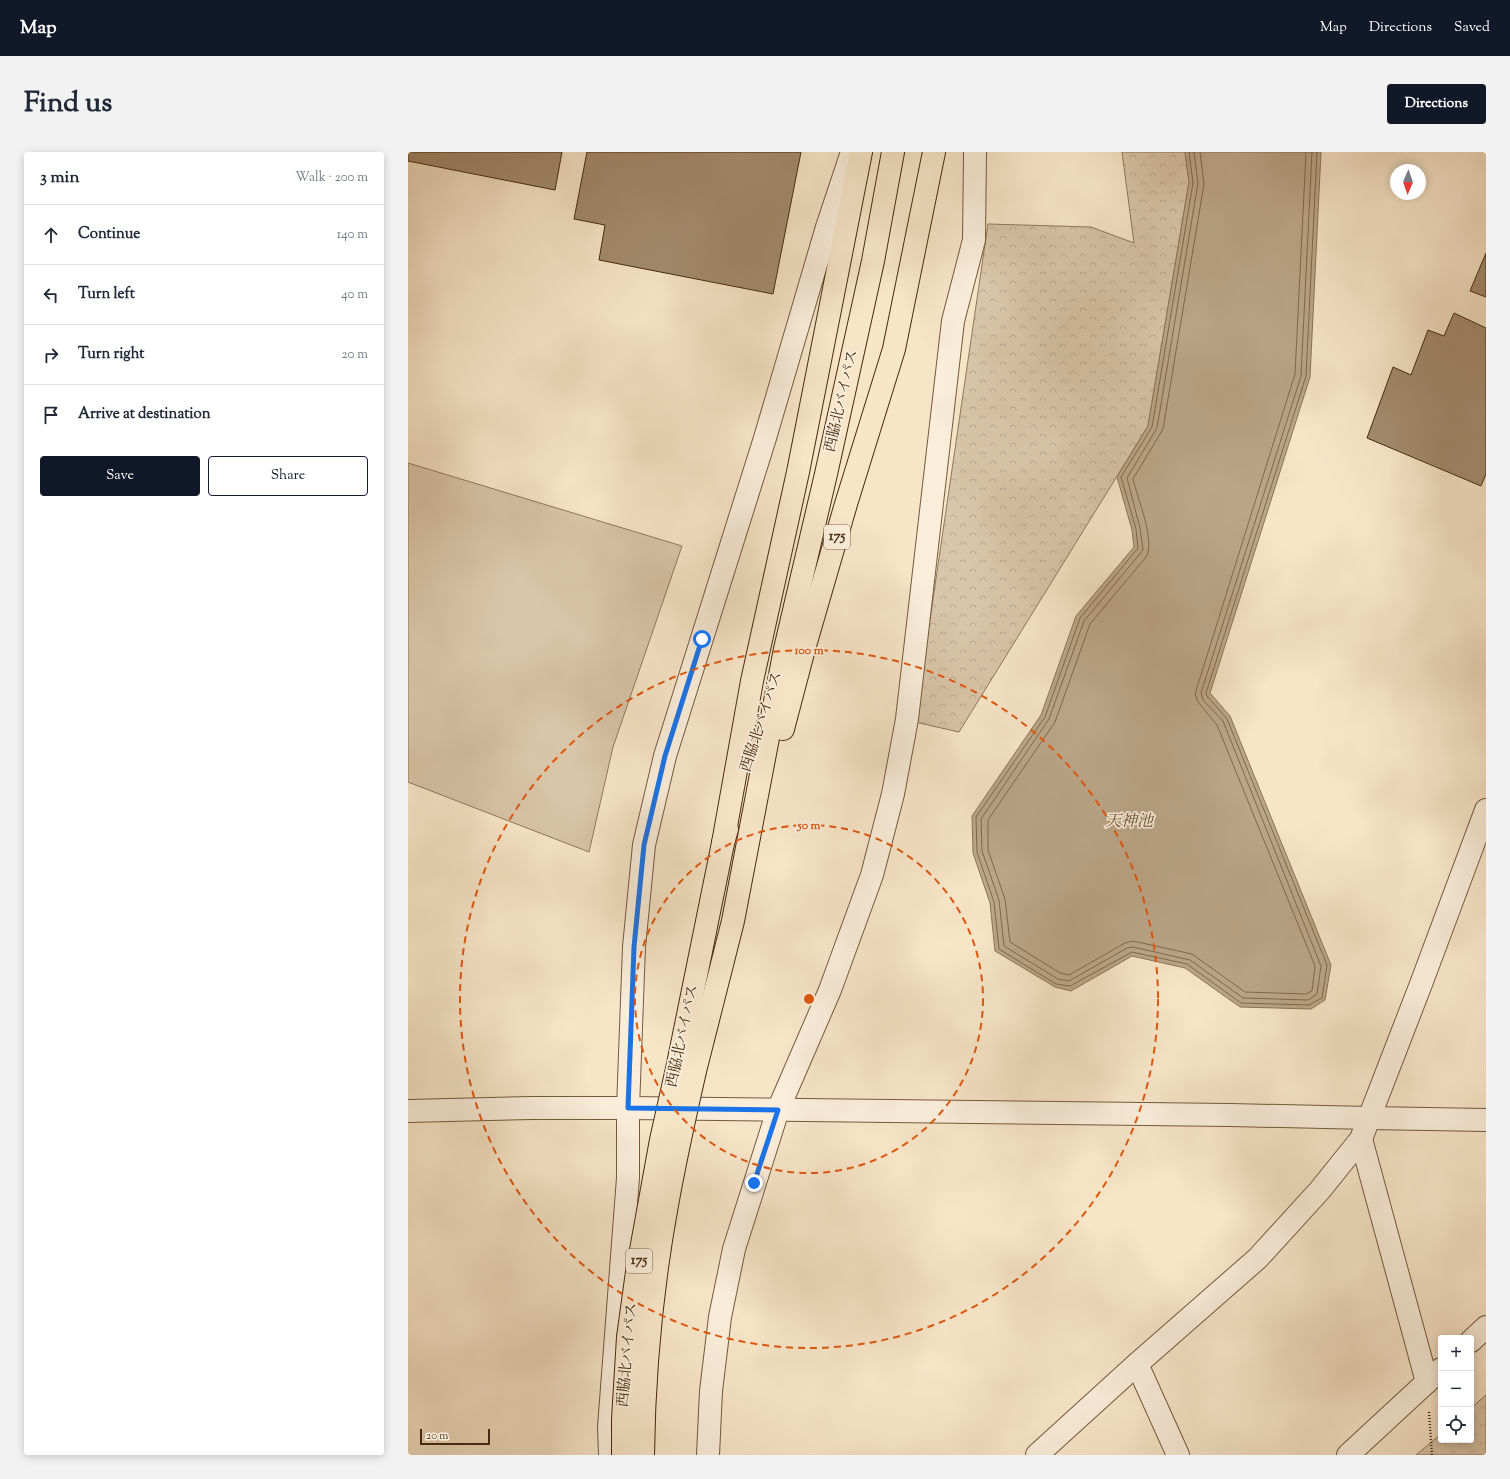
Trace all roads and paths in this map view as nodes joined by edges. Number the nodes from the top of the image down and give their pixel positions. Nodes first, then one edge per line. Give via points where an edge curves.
1 (852, 152) edge
2 (861, 152) edge
3 (894, 152) edge
4 (934, 152) edge
5 (975, 152) edge
6 (785, 649) junction
7 (1486, 810) edge
8 (723, 843) junction
9 (733, 921) junction
10 (686, 1070) junction
11 (628, 1108) junction
12 (778, 1110) junction
13 (408, 1111) edge
14 (1369, 1118) junction
15 (1486, 1120) edge
16 (1361, 1139) junction
17 (1486, 1327) edge
18 (1474, 1338) edge
19 (1137, 1364) junction
20 (1434, 1376) edge
21 (610, 1455) edge
22 (623, 1455) edge
23 (643, 1455) edge
24 (708, 1455) edge
25 (1037, 1455) edge
26 (1178, 1455) edge
27 (1348, 1455) edge
28 (1432, 1455) edge

1 - 11 street via 665,756 644,845 634,947
2 - 8 highway, 175 via 798,472 752,681
3 - 6 highway, 西脇北バイパス / 175 via 873,261
4 - 9 highway, 175 via 894,349 804,649
5 - 12 street via 974,240 953,321 907,719 893,794 872,875 830,990
6 - 8 highway, 西脇北バイパス / 175
6 - 9 highway, 西脇北バイパス / 175
7 - 14 street
8 - 10 highway, 西脇北バイパス / 175
9 - 10 highway, 西脇北バイパス / 175
10 - 22 highway, 西脇北バイパス / 175, bridge via 661,1140 637,1272 628,1337
10 - 23 highway, 西脇北バイパス / 175, bridge via 654,1291
11 - 12 street
11 - 13 street
11 - 21 street via 628,1178 610,1411
12 - 14 street
12 - 24 street via 734,1249 720,1317 711,1391
14 - 15 street
14 - 16 street
16 - 19 street via 1320,1190 1258,1258
16 - 20 street
17 - 18 street
19 - 25 street
19 - 26 street
20 - 27 street
20 - 28 path

